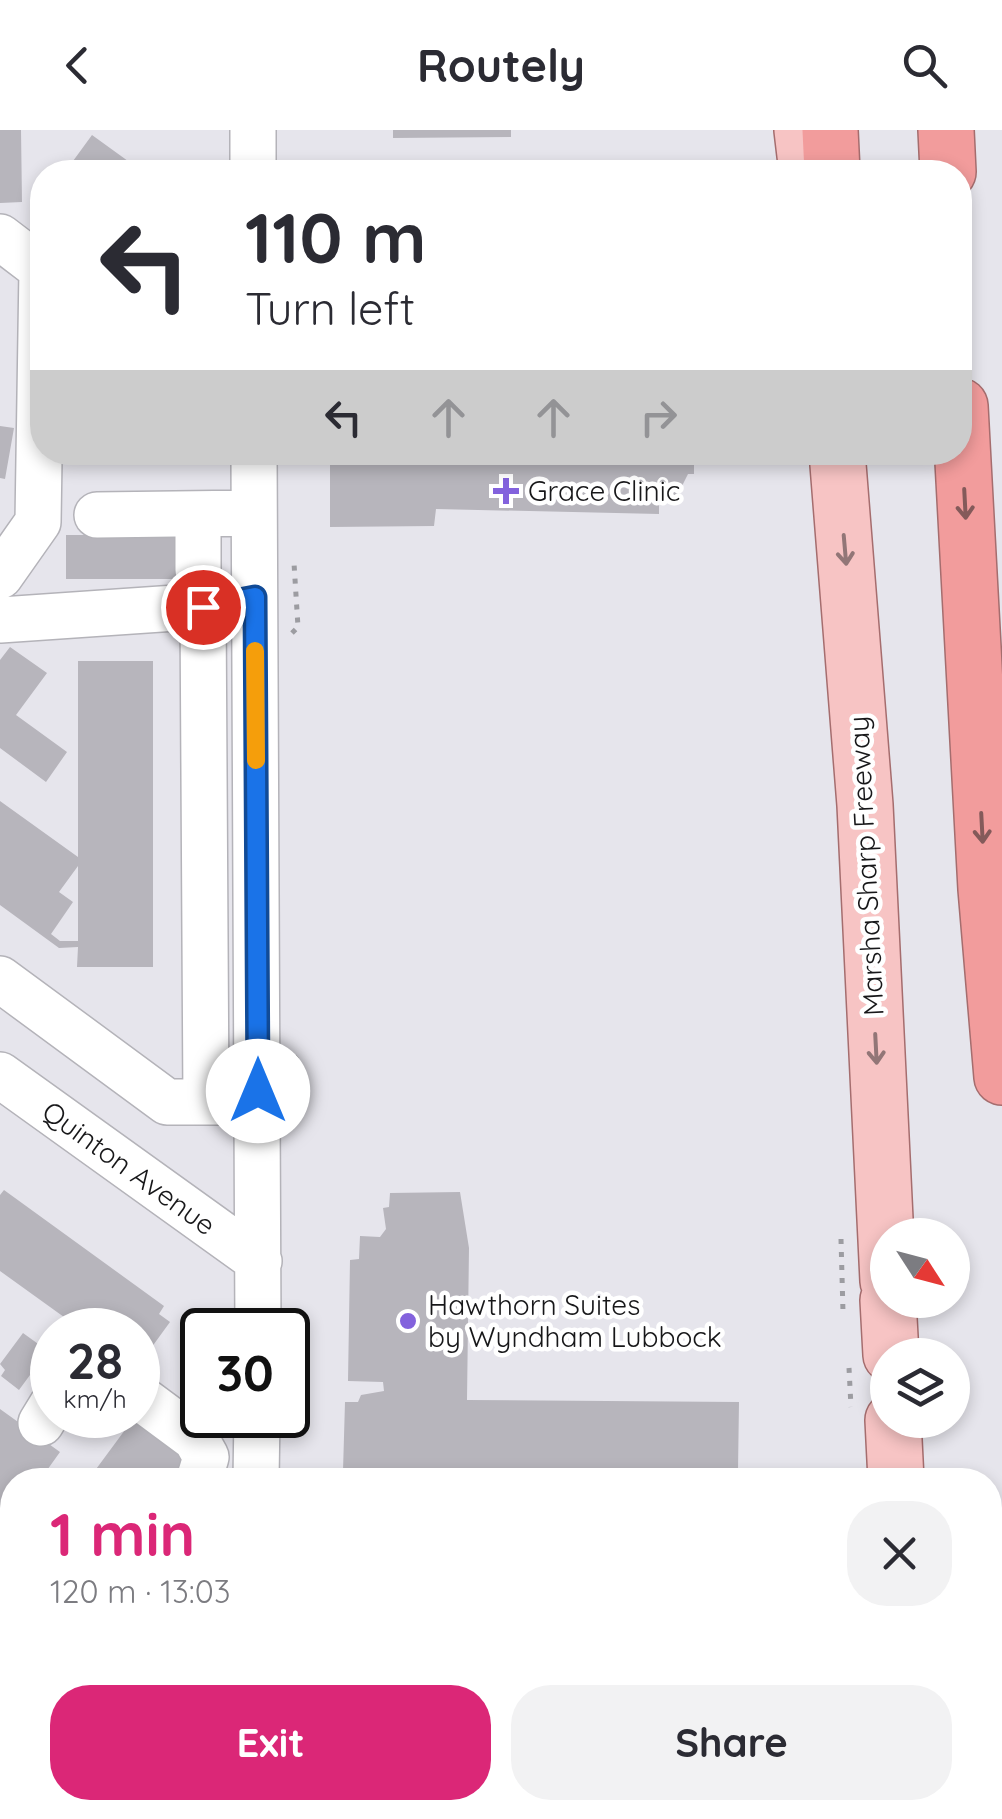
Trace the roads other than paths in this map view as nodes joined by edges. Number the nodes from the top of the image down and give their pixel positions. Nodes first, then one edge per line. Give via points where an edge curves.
1 (253, 130) edge
2 (802, 130) edge
3 (830, 130) edge
4 (946, 130) edge
5 (253, 160) edge
6 (806, 160) edge
7 (831, 160) edge
8 (947, 160) edge
9 (0, 237) edge
10 (30, 259) edge
11 (39, 465) edge
12 (254, 465) edge
13 (838, 465) edge
14 (963, 465) edge
15 (253, 514) junction
16 (96, 515) dead end
17 (198, 515) junction
18 (0, 576) edge
19 (201, 589) junction
20 (255, 597) junction
21 (0, 620) edge
22 (0, 978) edge
23 (0, 1074) edge
24 (1002, 1076) edge
25 (206, 1102) junction
26 (258, 1102) junction
27 (885, 1218) edge
28 (259, 1261) junction
29 (258, 1308) edge
30 (160, 1412) edge
31 (257, 1438) edge
32 (895, 1438) edge
33 (202, 1468) edge
34 (256, 1468) edge
35 (896, 1468) edge

1 - 5 street
2 - 6 main road
3 - 7 highway
4 - 8 highway
9 - 10 street
11 - 18 street via 38,522
12 - 15 street
13 -> 27 main road, Marsha Sharp Freeway via 865,805
14 -> 24 highway
15 - 17 street
15 - 20 street
16 - 17 street
17 - 19 street
19 - 20 street
19 - 21 street
19 - 25 street
20 - 26 street
22 - 25 street via 168,1102
23 - 28 street, Quinton Avenue
25 - 26 street
26 - 28 street
28 - 29 street
30 - 33 street via 196,1439 206,1456
31 - 34 street
32 - 35 main road

